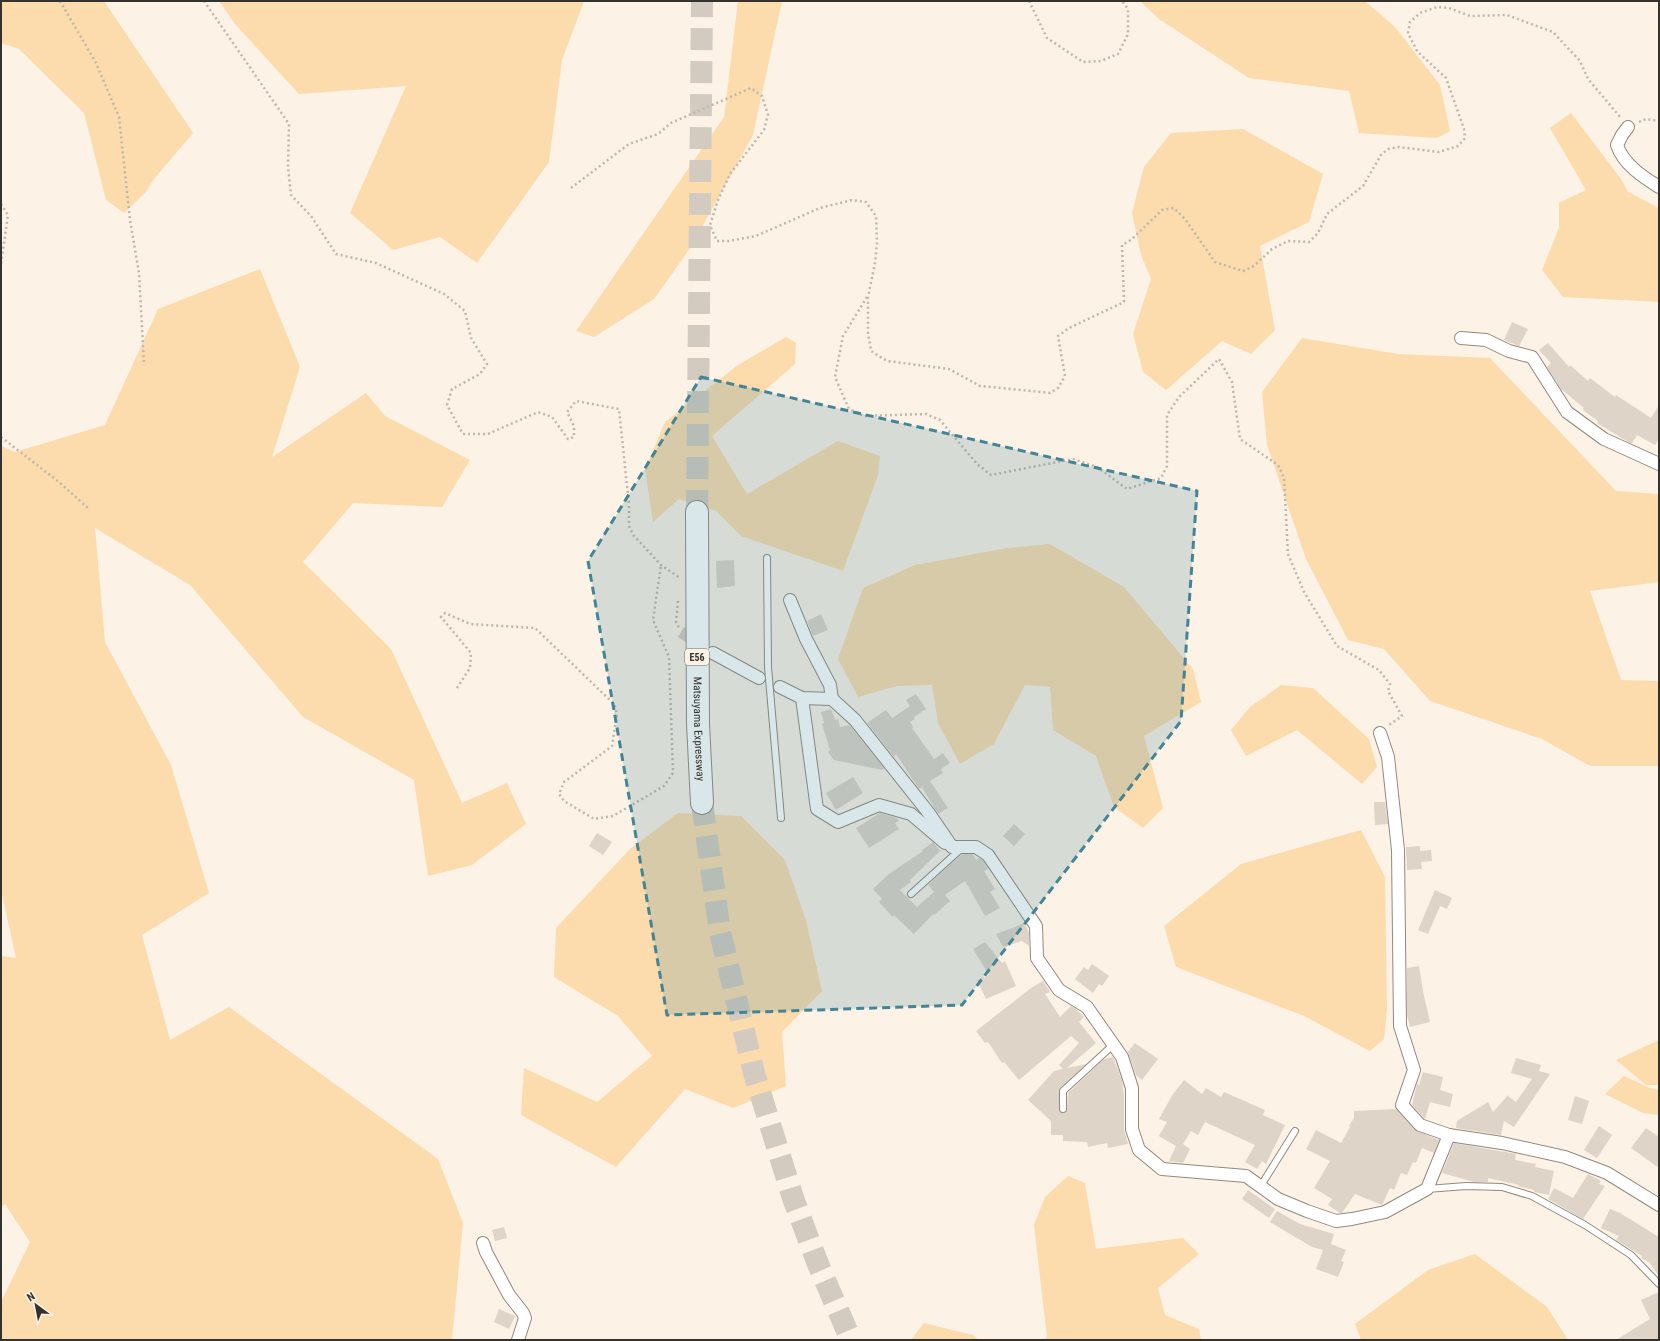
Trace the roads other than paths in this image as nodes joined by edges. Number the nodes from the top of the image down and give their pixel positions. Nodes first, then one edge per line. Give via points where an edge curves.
1 (1628, 127) road end
2 (1659, 187) edge
3 (1461, 338) dead end
4 (1659, 464) edge
5 (697, 512) tunnel mouth
6 (767, 558) dead end
7 (790, 600) dead end
8 (713, 653) dead end
9 (759, 678) dead end
10 (780, 687) dead end
11 (802, 698) junction
12 (832, 699) junction
13 (1380, 733) road end
14 (702, 803) tunnel mouth
15 (781, 818) dead end
16 (957, 847) junction
17 (911, 894) dead end
18 (1113, 1045) junction
19 (1063, 1109) dead end
20 (1295, 1132) dead end
21 (1449, 1135) junction
22 (1260, 1186) junction
23 (1427, 1189) junction
24 (1659, 1205) edge
25 (484, 1243) dead end
26 (1659, 1284) edge
27 (518, 1340) edge

1 - 2 street via 1617,145 1620,153 1639,174
3 - 4 street via 1486,340 1532,358 1567,412 1604,439
5 - 14 highway, Matsuyama Expressway / E56 via 698,709
6 - 15 lane via 768,667
7 - 12 street via 806,639 830,685
8 - 9 street
10 - 11 street
11 - 12 street
11 - 16 street via 817,809 838,822 878,805 911,814 943,843
12 - 16 street via 855,720
13 - 21 street via 1388,757 1398,850 1400,1026 1414,1070 1402,1105 1420,1125
16 - 17 lane
16 - 18 street via 976,848 988,855 1036,926 1037,958 1059,990 1087,1007
18 - 19 lane via 1063,1091
18 - 22 street via 1122,1057 1132,1088 1132,1129 1139,1150 1162,1168 1246,1176
20 - 22 lane
21 - 23 street
21 - 24 street via 1565,1156 1607,1173
22 - 23 street via 1278,1199 1336,1221 1385,1212
23 - 26 lane via 1502,1187 1532,1196 1585,1225 1631,1255
25 - 27 street via 486,1252 509,1295 523,1312 525,1318

